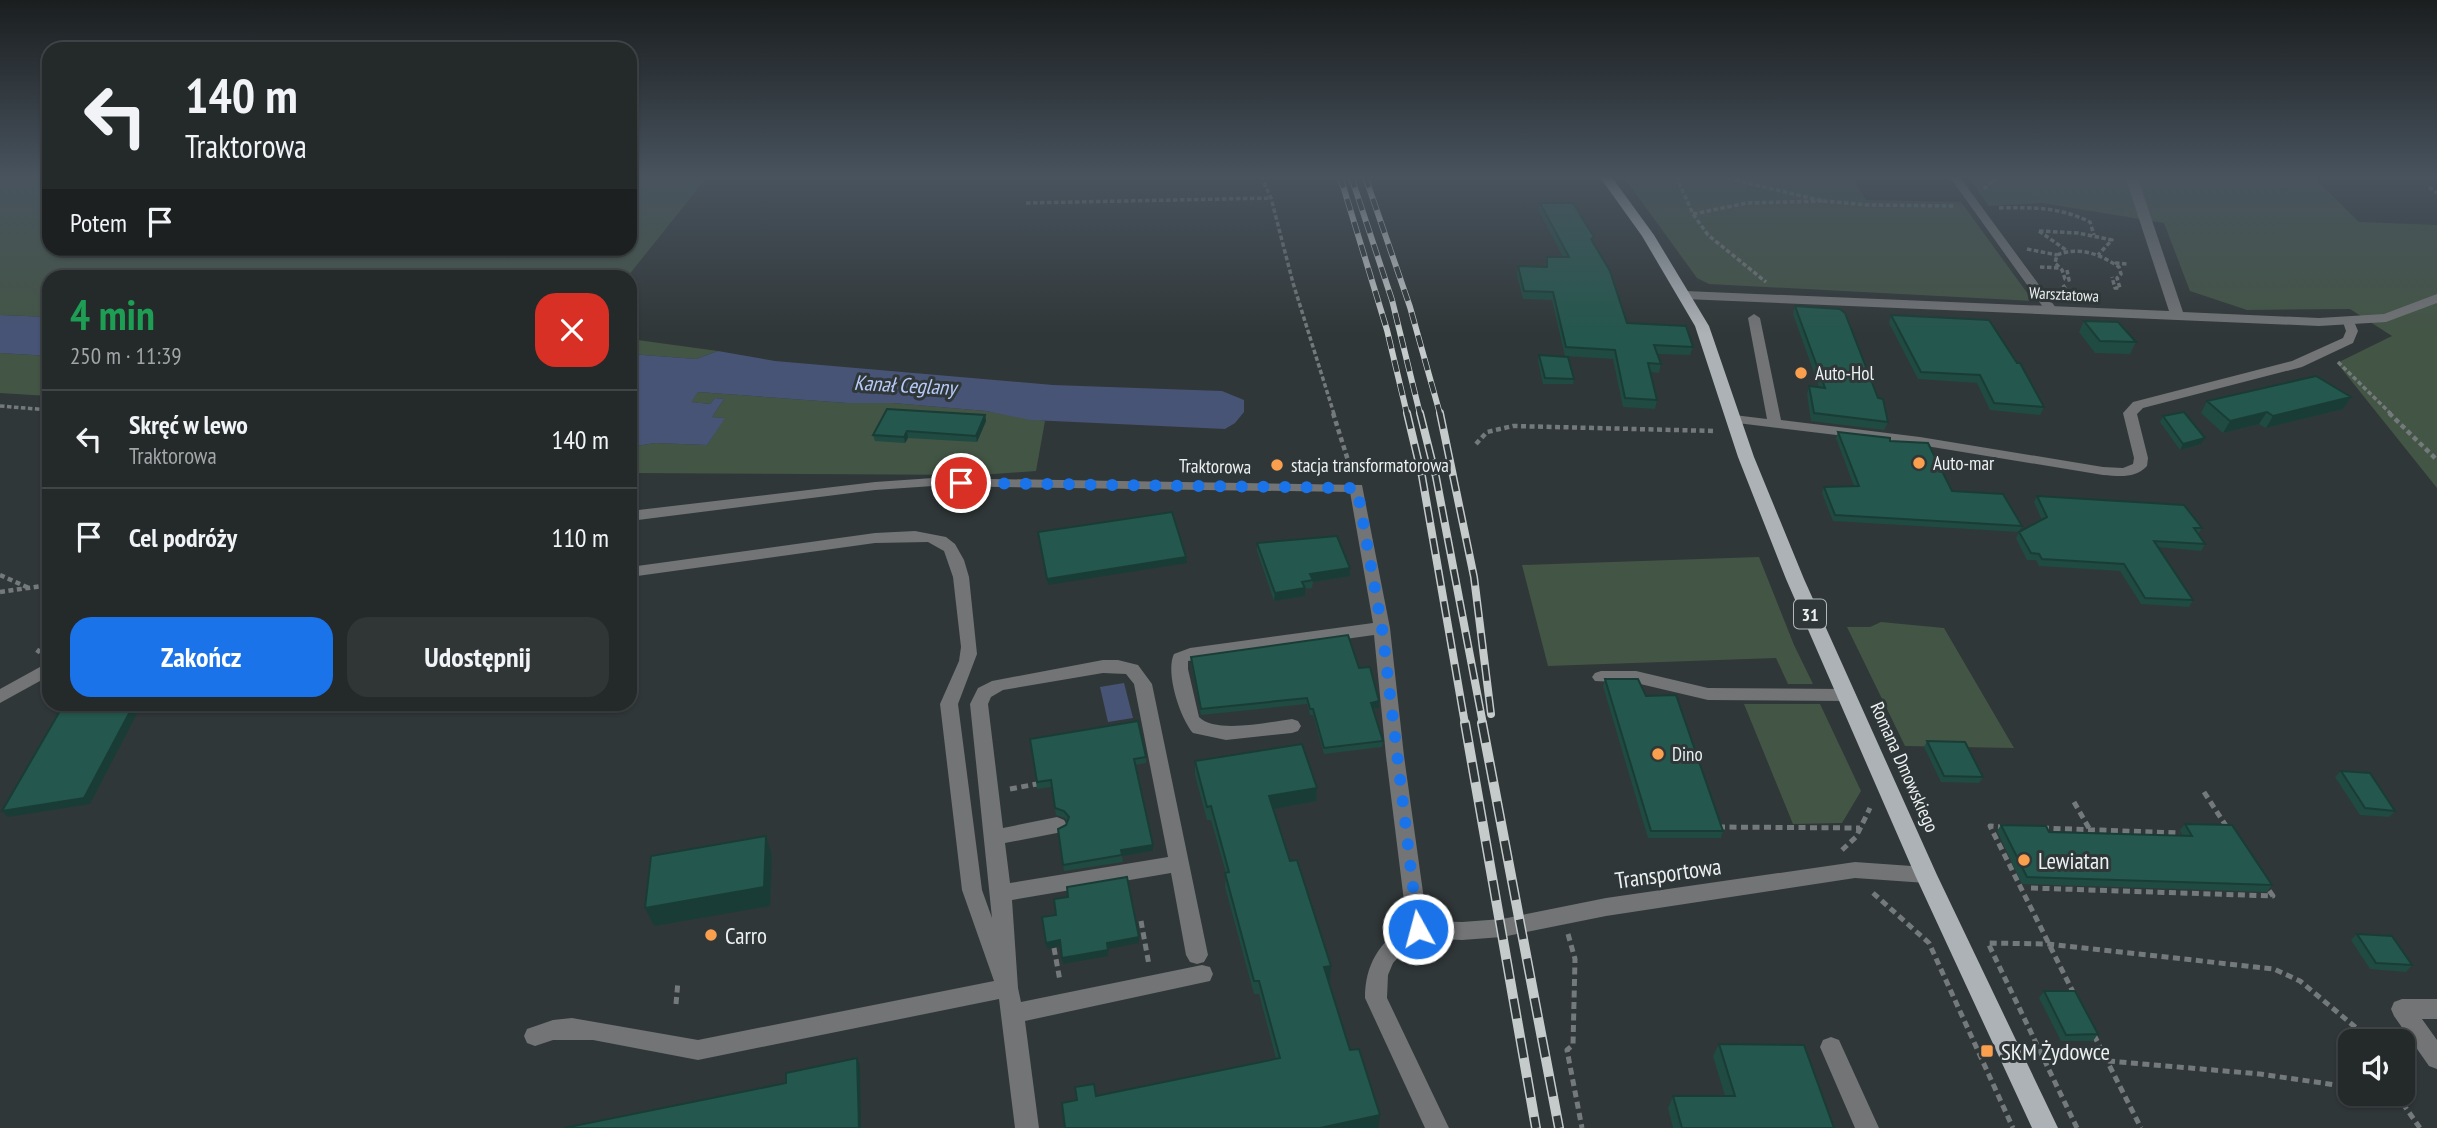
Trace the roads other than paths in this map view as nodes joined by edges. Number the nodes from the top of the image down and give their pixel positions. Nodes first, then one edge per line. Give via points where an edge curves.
1 (1643, 229) edge
2 (1992, 229) edge
3 (2148, 229) edge
4 (1685, 295) junction
5 (2437, 298) edge
6 (2052, 311) junction
7 (2177, 316) junction
8 (1754, 318) dead end
9 (2349, 321) junction
10 (1775, 425) junction
11 (1736, 426) junction
12 (637, 515) edge
13 (637, 571) edge
14 (1382, 628) junction
15 (42, 672) edge
16 (1601, 677) dead end
17 (1846, 695) junction
18 (0, 697) edge
19 (1292, 726) dead end
20 (1057, 825) dead end
21 (995, 837) junction
22 (1179, 863) junction
23 (1926, 875) junction
24 (1001, 893) junction
25 (1418, 929) junction
26 (1007, 988) junction
27 (2437, 1009) edge
28 (1013, 1013) junction
29 (535, 1036) dead end
30 (1830, 1047) dead end
31 (2437, 1059) edge
32 (1027, 1128) edge
33 (1437, 1128) edge
34 (1867, 1128) edge
35 (2045, 1128) edge

1 - 4 main road, Romana Dmowskiego / 31
2 - 6 lane
3 - 7 street
4 - 6 street, Warsztatowa
4 - 11 main road, Romana Dmowskiego / 31 via 1709,343
5 - 9 street, Warsztatowa via 2386,318
6 - 7 street, Warsztatowa
7 - 9 street, Warsztatowa
8 - 10 lane
9 - 10 lane via 2352,331 2348,340 2328,352 2138,405 2130,413 2141,458 2136,468 2123,472
10 - 11 lane
11 - 17 main road, Romana Dmowskiego / 31 via 1759,492
12 - 14 lane, Traktorowa via 933,482 1357,488
13 - 26 lane via 874,538 915,536 938,539 951,547 961,573 969,654 949,704 972,890
14 - 19 lane via 1190,654 1178,662 1191,719 1199,728 1226,733
14 - 25 lane
15 - 18 lane
16 - 17 lane via 1636,677 1708,694
17 - 23 main road, Romana Dmowskiego / 31
20 - 21 lane
21 - 22 lane via 979,704 984,692 998,685 1128,667 1143,684
21 - 24 lane
22 - 24 lane
22 - 28 lane via 1200,965
23 - 25 lane, Transportowa via 1855,870 1606,907 1502,928
23 - 35 main road, Romana Dmowskiego / 31
24 - 26 lane
25 - 33 lane via 1402,938 1378,966 1376,998
26 - 28 lane
26 - 29 lane via 698,1050 573,1028
27 - 31 lane via 2402,1009
28 - 32 lane
30 - 34 lane

